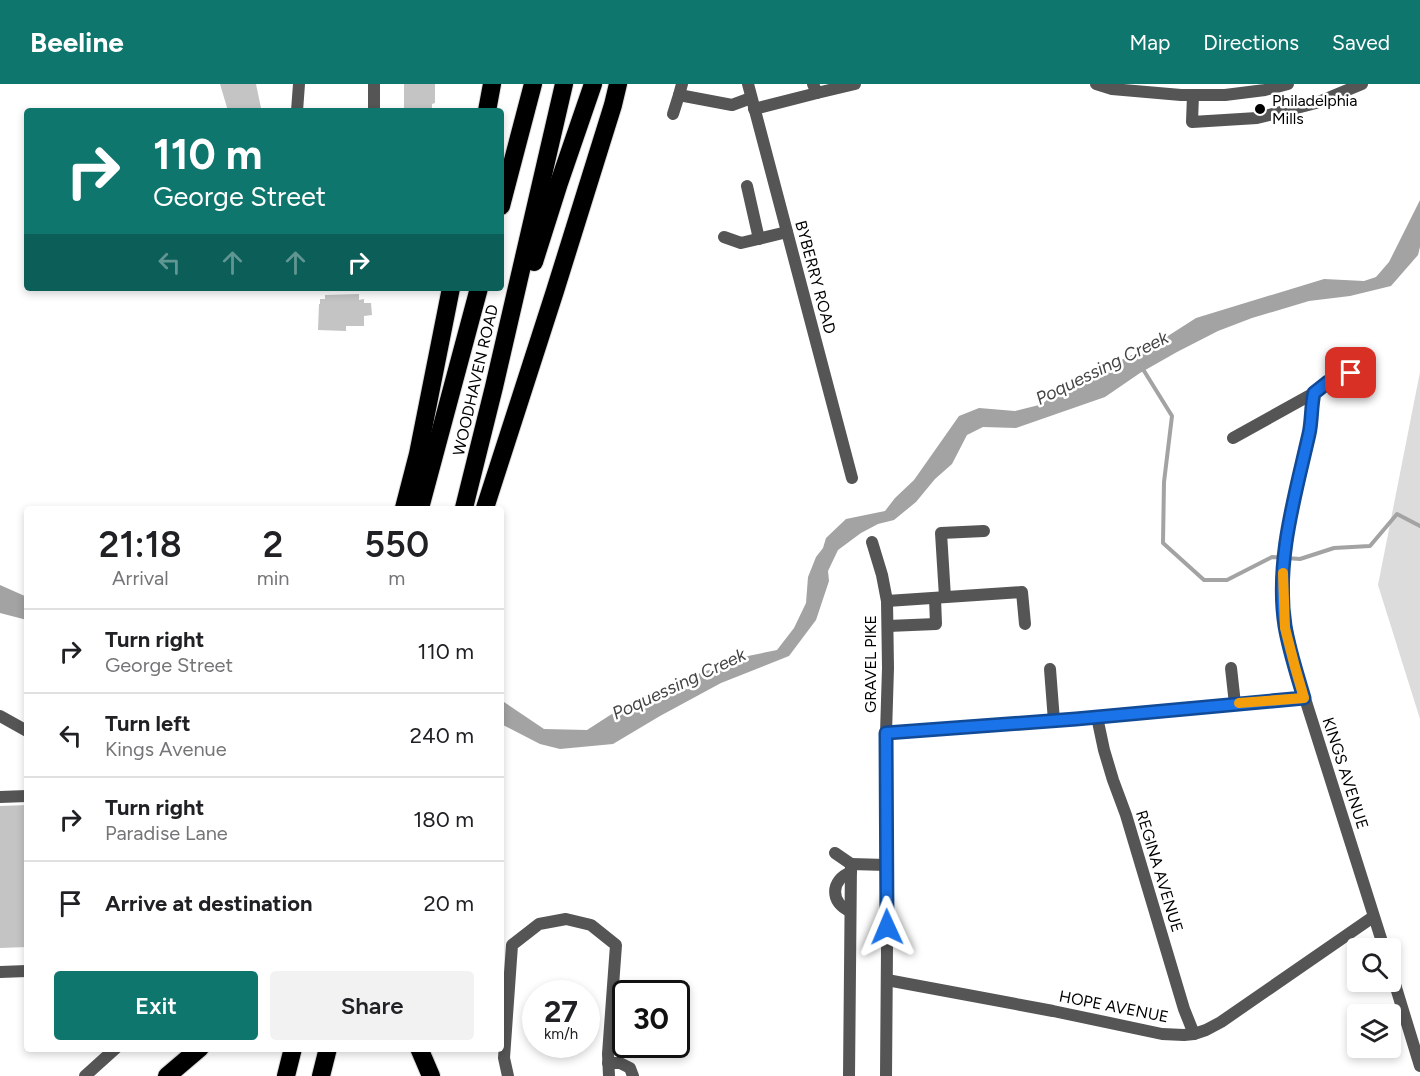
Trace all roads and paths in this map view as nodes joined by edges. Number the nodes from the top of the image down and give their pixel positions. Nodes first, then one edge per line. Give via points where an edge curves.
1 (299, 84) edge
2 (374, 84) edge
3 (492, 84) edge
4 (525, 84) edge
5 (533, 84) edge
6 (564, 84) edge
7 (593, 84) edge
8 (618, 84) edge
9 (748, 84) edge
10 (855, 84) edge
11 (1096, 84) edge
12 (1288, 84) edge
13 (1362, 84) edge
14 (815, 88) edge
15 (1148, 88) edge
16 (680, 89) edge
17 (1188, 91) edge
18 (753, 103) junction
19 (297, 108) edge
20 (374, 108) edge
21 (488, 108) edge
22 (673, 114) dead end
23 (514, 158) junction
24 (747, 186) dead end
25 (504, 195) edge
26 (787, 232) junction
27 (724, 237) dead end
28 (759, 238) junction
29 (450, 291) edge
30 (478, 291) edge
31 (1365, 368) dead end
32 (494, 387) junction
33 (1314, 393) junction
34 (1233, 438) dead end
35 (852, 478) dead end
36 (405, 506) edge
37 (421, 506) edge
38 (464, 506) edge
39 (486, 506) edge
40 (984, 531) dead end
41 (873, 542) dead end
42 (940, 598) junction
43 (887, 601) junction
44 (1025, 624) dead end
45 (888, 626) junction
46 (1231, 668) dead end
47 (1050, 669) dead end
48 (1304, 698) junction
49 (1235, 704) junction
50 (0, 716) edge
51 (1097, 717) junction
52 (1054, 721) junction
53 (24, 729) edge
54 (886, 733) junction
55 (24, 796) edge
56 (0, 797) edge
57 (835, 853) dead end
58 (886, 865) junction
59 (851, 868) junction
60 (1373, 917) junction
61 (1380, 938) edge
62 (24, 971) edge
63 (0, 972) edge
64 (887, 980) junction
65 (1397, 992) edge
66 (1194, 1034) junction
67 (112, 1052) edge
68 (195, 1052) edge
69 (292, 1052) edge
70 (327, 1052) edge
71 (608, 1063) junction
72 (1420, 1066) edge
73 (85, 1076) edge
74 (167, 1076) edge
75 (286, 1076) edge
76 (321, 1076) edge
77 (508, 1076) edge
78 (609, 1076) edge
79 (633, 1076) edge
80 (849, 1076) edge
81 (886, 1076) edge

1 - 19 street
2 - 20 street
3 - 21 highway
4 - 23 highway
5 - 23 highway
6 - 32 highway, WOODHAVEN ROAD
7 - 32 highway
8 - 39 highway
9 - 18 street, BYBERRY ROAD
10 - 14 street
11 - 15 street via 1112,89
12 - 17 street via 1225,95
13 - 17 street via 1316,103 1257,118 1192,122
14 - 18 street
15 - 17 street
16 - 18 street via 732,105
16 - 22 street
18 - 26 street, BYBERRY ROAD
23 - 25 highway
24 - 28 street
26 - 28 street
26 - 35 street, BYBERRY ROAD
27 - 28 street via 741,243
29 - 36 highway
30 - 37 highway, WOODHAVEN ROAD
31 - 33 street via 1328,382
32 - 38 highway, WOODHAVEN ROAD
33 - 34 street
33 - 48 street, KINGS AVENUE via 1311,428 1295,493 1284,566 1285,628
40 - 42 street via 941,533
41 - 43 street, GRAVEL PIKE
42 - 43 street
42 - 44 street via 1022,592
42 - 45 street via 936,624
43 - 45 street, GRAVEL PIKE
45 - 54 street, GRAVEL PIKE
46 - 49 street
47 - 52 street
48 - 49 street
48 - 60 street, KINGS AVENUE
49 - 51 street
50 - 53 street
51 - 52 street
51 - 66 street, REGINA AVENUE via 1113,780
52 - 54 street
54 - 58 street, GRAVEL PIKE
55 - 56 street
57 - 59 street
58 - 59 street
58 - 64 street, GRAVEL PIKE
59 - 80 street via 839,879 835,891 839,904 850,911
60 - 61 street, KINGS AVENUE
60 - 66 street, HOPE AVENUE via 1221,1022
62 - 63 street
64 - 66 street, HOPE AVENUE via 1162,1034
64 - 81 street, GRAVEL PIKE
65 - 72 street
67 - 73 street
68 - 74 highway
69 - 75 highway
70 - 76 highway
71 - 77 street via 616,945 591,925 566,919 539,924 512,945 504,1059
71 - 78 street
71 - 79 street via 630,1068

